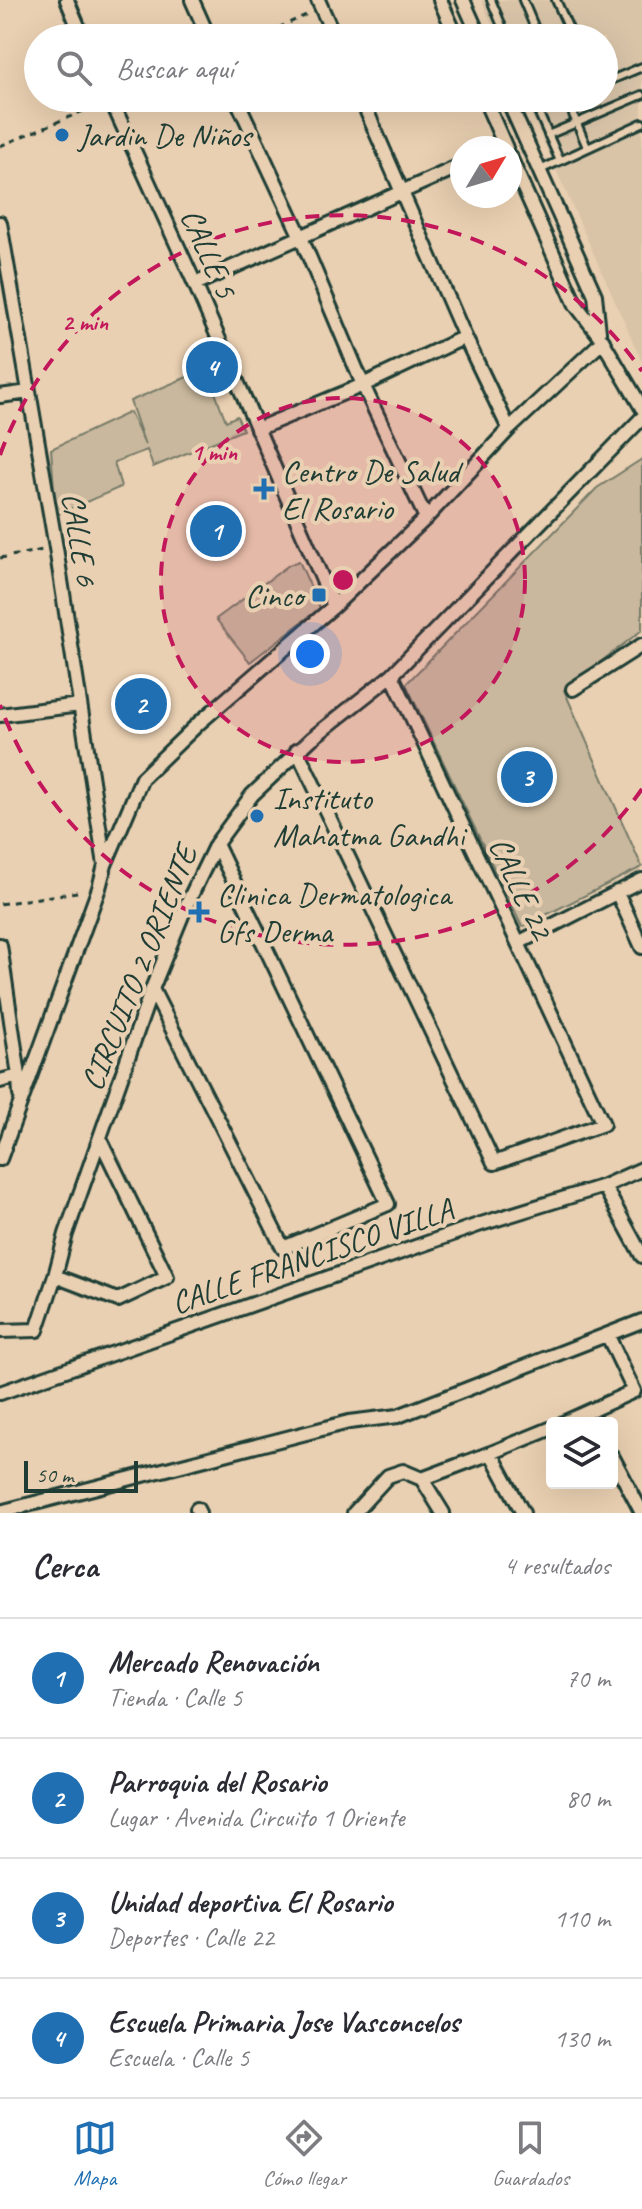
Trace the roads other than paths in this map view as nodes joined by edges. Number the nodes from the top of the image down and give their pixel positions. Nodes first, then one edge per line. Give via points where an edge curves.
1 (67, 0) edge
2 (192, 0) edge
3 (440, 0) edge
4 (463, 0) edge
5 (491, 0) edge
6 (523, 0) edge
7 (556, 0) edge
8 (320, 4) edge
9 (77, 24) edge
10 (203, 24) edge
11 (329, 24) edge
12 (451, 24) edge
13 (474, 24) edge
14 (501, 24) edge
15 (533, 24) edge
16 (567, 24) edge
17 (642, 67) edge
18 (618, 77) edge
19 (642, 95) edge
20 (618, 105) edge
21 (116, 112) edge
22 (243, 112) edge
23 (367, 112) edge
24 (490, 112) edge
25 (513, 112) edge
26 (538, 112) edge
27 (572, 112) edge
28 (603, 112) edge
29 (577, 123) junction
30 (642, 123) edge
31 (548, 135) junction
32 (499, 136) edge
33 (587, 147) junction
34 (560, 161) junction
35 (450, 170) edge
36 (539, 170) junction
37 (522, 187) edge
38 (403, 192) junction
39 (0, 223) edge
40 (300, 235) junction
41 (195, 284) junction
42 (465, 337) junction
43 (601, 338) junction
44 (363, 385) junction
45 (29, 392) junction
46 (0, 396) edge
47 (642, 408) edge
48 (642, 418) edge
49 (257, 429) junction
50 (509, 429) junction
51 (426, 518) junction
52 (334, 606) junction
53 (642, 645) edge
54 (392, 675) junction
55 (573, 689) dead end
56 (80, 705) junction
57 (0, 715) edge
58 (297, 750) junction
59 (216, 844) junction
60 (105, 865) junction
61 (642, 880) edge
62 (617, 892) junction
63 (518, 943) junction
64 (0, 945) edge
65 (642, 947) edge
66 (152, 989) junction
67 (19, 1076) junction
68 (0, 1081) edge
69 (20, 1103) junction
70 (100, 1139) junction
71 (0, 1159) edge
72 (642, 1169) edge
73 (604, 1186) junction
74 (642, 1256) edge
75 (55, 1276) junction
76 (642, 1321) edge
77 (0, 1331) edge
78 (608, 1336) junction
79 (0, 1393) edge
80 (594, 1417) edge
81 (546, 1430) edge
82 (491, 1453) junction
83 (618, 1467) edge
84 (422, 1479) junction
85 (0, 1512) edge
86 (354, 1513) edge
87 (443, 1513) edge
88 (523, 1513) edge
89 (642, 1513) edge

1 - 9 street
2 - 10 street
3 - 12 street
4 - 13 street
5 - 14 lane
6 - 15 lane
7 - 16 lane
8 - 11 street
17 - 18 lane
19 - 20 lane
21 - 41 street, CALLE 5
22 - 40 street
23 - 38 street
24 - 32 street
25 - 36 street
26 - 31 lane
27 - 29 lane
28 - 29 lane
29 - 31 lane
29 - 33 lane
30 - 33 lane
31 - 34 lane
33 - 34 lane
34 - 36 lane
35 - 38 street
36 - 43 street via 595,295
37 - 43 street via 576,305
38 - 40 street
38 - 42 street
39 - 45 street, CALLE 6
40 - 41 street
40 - 44 street
41 - 49 street, CALLE 5
42 - 44 street
42 - 50 street
43 - 47 street
43 - 50 street
44 - 49 street
44 - 51 street
45 - 46 street
45 - 56 street, CALLE 6
48 - 54 street, CIRCUITO 2 ORIENTE
49 - 52 street, CALLE 5
50 - 51 street
51 - 52 street
52 - 60 street via 142,778
53 - 55 street
54 - 58 street, CIRCUITO 2 ORIENTE
54 - 63 street, CALLE 22
56 - 57 street
56 - 60 street, CALLE 6
58 - 59 street, CIRCUITO 2 ORIENTE via 252,795
58 - 63 street, CALLE 22 via 494,1163 603,1124
59 - 66 street, CIRCUITO 2 ORIENTE
59 - 66 street via 388,1204 283,1248
60 - 69 street
61 - 62 street
62 - 63 street
62 - 65 street
64 - 67 street
66 - 70 street, CIRCUITO 2 ORIENTE
67 - 68 street
67 - 69 street
69 - 71 street
70 - 75 street, CIRCUITO 2 ORIENTE
70 - 75 street via 167,1277 118,1300
72 - 73 street, CALLE FRANCISCO VILLA
73 - 74 street
73 - 79 street, CALLE FRANCISCO VILLA
75 - 77 street, CIRCUITO 2 ORIENTE via 37,1330
76 - 78 street
78 - 80 street via 634,1391
78 - 85 street via 398,1416 349,1422
81 - 82 street
82 - 84 street
82 - 88 street
83 - 89 street
84 - 86 street via 403,1471 388,1476
84 - 87 street

